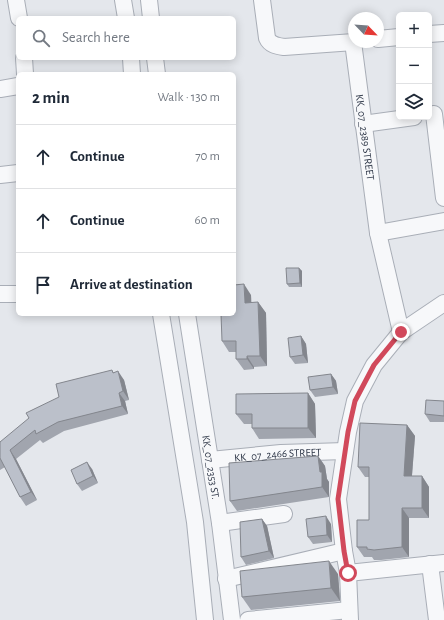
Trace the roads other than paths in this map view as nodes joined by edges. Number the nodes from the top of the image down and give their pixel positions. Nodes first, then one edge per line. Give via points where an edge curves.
1 (16, 0) edge
2 (124, 0) edge
3 (149, 0) edge
4 (262, 0) edge
5 (18, 16) edge
6 (125, 16) edge
7 (151, 16) edge
8 (444, 33) edge
9 (432, 34) edge
10 (396, 37) edge
11 (384, 38) edge
12 (348, 42) edge
13 (355, 48) edge
14 (24, 60) edge
15 (131, 60) edge
16 (155, 60) edge
17 (25, 72) edge
18 (132, 72) edge
19 (157, 72) edge
20 (16, 86) edge
21 (0, 88) edge
22 (436, 114) edge
23 (396, 119) edge
24 (363, 124) junction
25 (16, 173) edge
26 (0, 175) edge
27 (444, 198) edge
28 (444, 220) edge
29 (378, 233) junction
30 (0, 294) edge
31 (16, 294) edge
32 (444, 303) edge
33 (161, 316) edge
34 (187, 316) edge
35 (401, 332) junction
36 (345, 451) junction
37 (210, 460) junction
38 (284, 514) dead end
39 (220, 523) junction
40 (344, 551) junction
41 (437, 564) edge
42 (348, 573) junction
43 (226, 579) junction
44 (204, 613) edge
45 (350, 615) edge
46 (192, 620) edge
47 (232, 620) edge
48 (250, 620) edge
49 (437, 620) edge

1 - 5 street
2 - 6 street
3 - 7 street
4 - 12 street via 269,42 284,47
8 - 9 street
10 - 11 street
13 - 24 street, KK_07_2389 STREET
14 - 17 street
15 - 18 street
16 - 19 street
20 - 21 street
22 - 27 street
23 - 24 street
24 - 29 street, KK_07_2389 STREET
25 - 26 street
28 - 29 street
29 - 35 street, KK_07_2389 STREET
30 - 31 street
32 - 35 street
33 - 44 street via 195,522
34 - 37 street, KK_07_2353 ST.
35 - 36 street via 374,365 355,401
36 - 37 street, KK_07_2466 STREET via 281,453
36 - 40 street via 338,499
37 - 39 street, KK_07_2353 ST.
38 - 39 street
39 - 43 street, KK_07_2353 ST.
40 - 42 street
40 - 43 street
41 - 42 street
41 - 49 street
42 - 45 street
43 - 47 street, KK_07_2353 ST.
44 - 46 street
45 - 48 street

